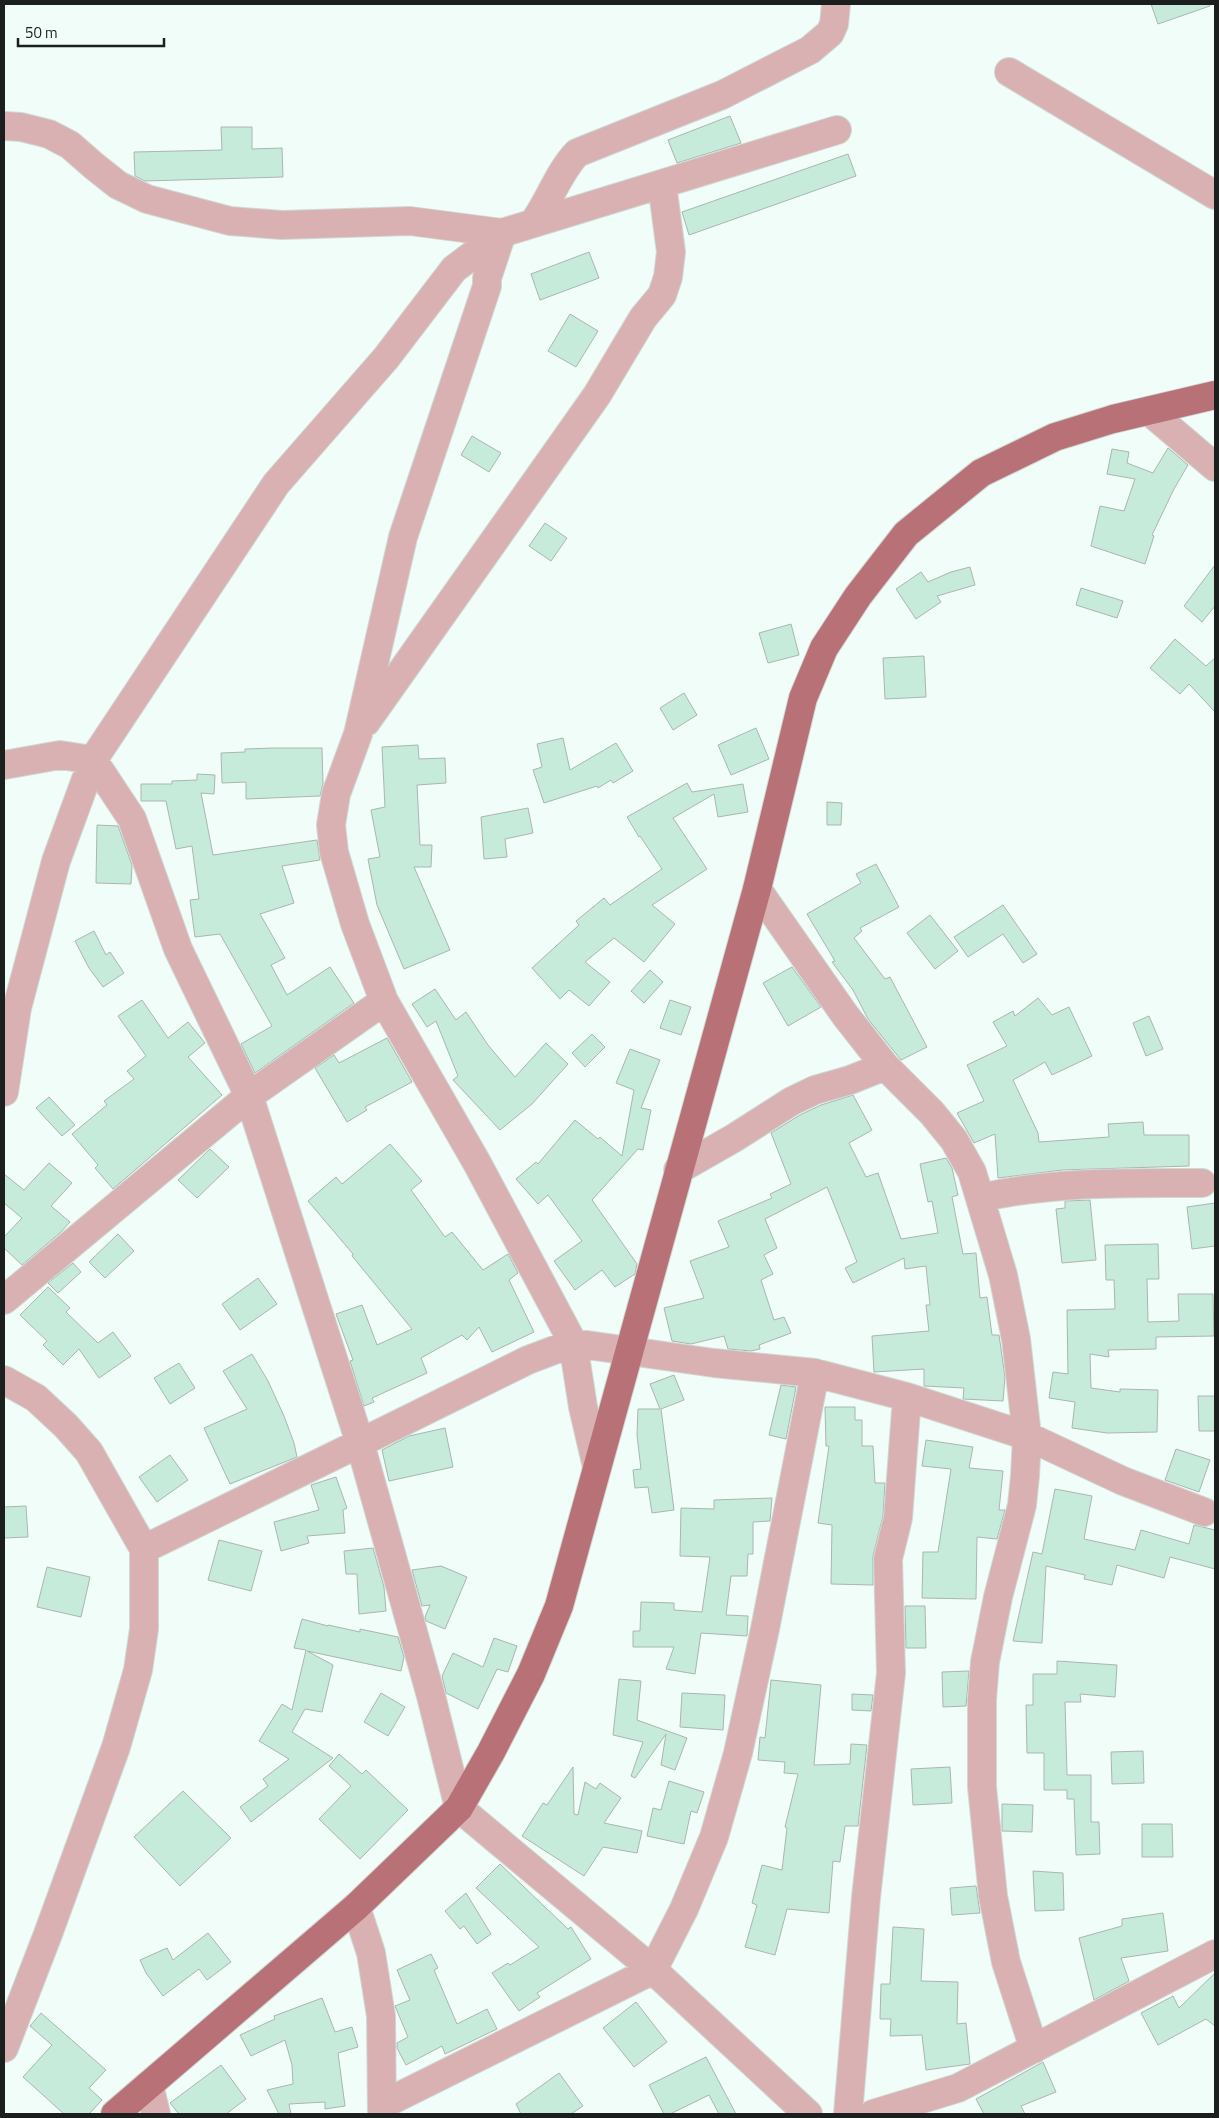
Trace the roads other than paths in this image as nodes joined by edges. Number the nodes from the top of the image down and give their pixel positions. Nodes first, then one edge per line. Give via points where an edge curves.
1 (836, 4) edge
2 (1010, 72) dead end
3 (4, 126) edge
4 (836, 130) dead end
5 (662, 184) junction
6 (1215, 194) edge
7 (534, 222) junction
8 (502, 233) junction
9 (1215, 395) edge
10 (1149, 411) junction
11 (1215, 467) edge
12 (358, 734) junction
13 (93, 760) junction
14 (4, 765) edge
15 (757, 889) junction
16 (384, 1001) junction
17 (885, 1066) junction
18 (4, 1090) edge
19 (249, 1096) junction
20 (678, 1170) junction
21 (1202, 1183) dead end
22 (980, 1198) junction
23 (4, 1300) edge
24 (573, 1343) junction
25 (630, 1351) junction
26 (816, 1373) junction
27 (4, 1380) edge
28 (907, 1397) junction
29 (1027, 1436) junction
30 (360, 1443) junction
31 (597, 1467) junction
32 (1204, 1512) dead end
33 (144, 1549) junction
34 (459, 1808) junction
35 (356, 1908) junction
36 (1215, 1954) edge
37 (653, 1970) junction
38 (4, 2048) edge
39 (1034, 2049) junction
40 (149, 2085) junction
41 (382, 2110) edge
42 (115, 2114) edge
43 (156, 2114) edge
44 (808, 2114) edge
45 (848, 2114) edge
46 (873, 2114) edge

1 - 7 street via 830,33 810,50 722,95 577,153 565,166
2 - 6 street
3 - 8 street via 49,134 70,144 118,184 147,199 230,221 282,225 410,221
4 - 5 street
5 - 7 street
5 - 12 street via 671,252 662,295 642,318 596,395
7 - 8 street
8 - 12 street via 403,537
8 - 13 street via 454,268 386,358 276,484
9 - 10 main road
10 - 11 street
10 - 15 main road via 1055,437 981,473 906,534 858,596 824,648 804,698
12 - 16 street via 336,794 331,825 334,852 355,924
13 - 14 street via 60,755
13 - 18 street via 56,861 17,1008
13 - 19 street via 132,819 178,950
15 - 17 street via 845,1015
15 - 20 main road
16 - 19 street
16 - 24 street via 477,1163
17 - 20 street via 792,1101
17 - 22 street via 954,1140 972,1172
19 - 23 street
19 - 30 street
20 - 25 main road
21 - 22 street via 1052,1186
22 - 29 street via 1003,1275 1014,1330
24 - 25 street
24 - 30 street via 528,1360
24 - 31 street
25 - 26 street
25 - 31 main road
26 - 28 street
26 - 37 street via 738,1753 714,1837 684,1909
27 - 33 street via 36,1398 89,1452
28 - 29 street
28 - 45 street via 898,1518 888,1559 891,1673 867,1888
29 - 32 street via 1124,1482
29 - 39 street via 1022,1505 985,1662 982,1787 993,1896 1006,1962
30 - 33 street
30 - 34 street
31 - 34 main road via 559,1606 531,1674
33 - 38 street via 144,1629 138,1670 113,1756
34 - 35 main road
34 - 37 street
35 - 40 main road
35 - 41 street via 371,1953 381,2016
36 - 39 street
37 - 41 street
37 - 44 street
39 - 46 street via 958,2088
40 - 42 main road
40 - 43 street

